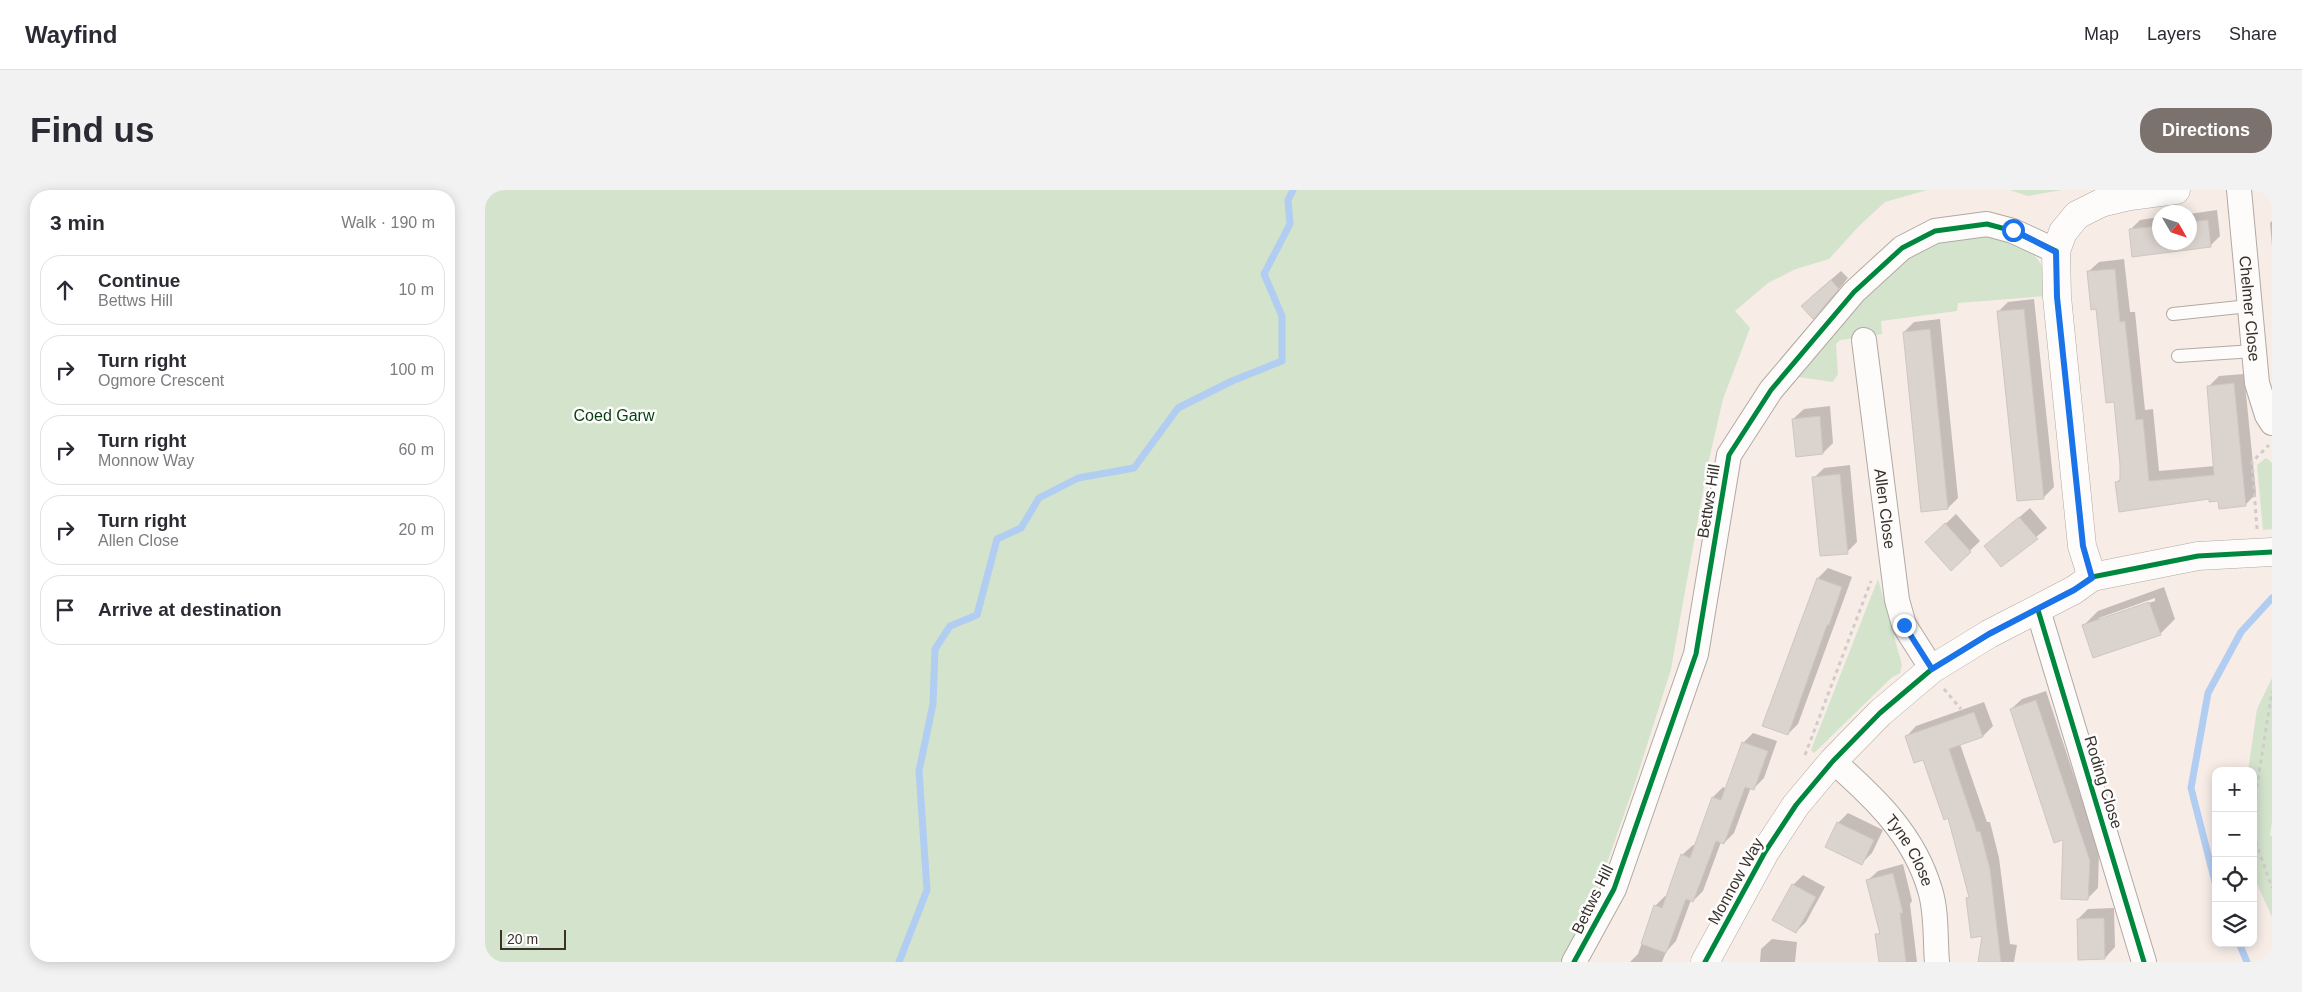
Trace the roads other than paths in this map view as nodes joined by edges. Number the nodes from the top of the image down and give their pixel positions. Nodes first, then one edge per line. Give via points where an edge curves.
1 (2176, 190) edge
2 (2239, 190) edge
3 (2056, 252) junction
4 (2249, 306) junction
5 (2173, 314) dead end
6 (1864, 340) dead end
7 (2254, 351) junction
8 (2178, 356) dead end
9 (2272, 422) edge
10 (2265, 552) edge
11 (2092, 578) junction
12 (2038, 610) junction
13 (1932, 669) junction
14 (1833, 762) junction
15 (1574, 962) edge
16 (1705, 962) edge
17 (1937, 962) edge
18 (2144, 962) edge

1 - 3 street via 2101,203 2077,215 2063,232
2 - 4 street, Chelmer Close
3 - 11 street via 2057,297 2083,546
3 - 15 street, Bettws Hill via 2013,230 1987,224 1935,232 1902,248 1854,292 1771,390 1729,455 1696,654 1615,889
4 - 5 lane
4 - 7 street, Chelmer Close
6 - 13 street, Allen Close via 1897,600 1904,625
7 - 8 lane
7 - 9 street, Chelmer Close via 2257,383
10 - 11 street, Monnow Way via 2198,556
11 - 12 street, Monnow Way
12 - 13 street, Monnow Way via 1989,634
12 - 18 street, Roding Close
13 - 14 street, Monnow Way via 1880,713
14 - 16 street, Monnow Way via 1796,805 1765,852
14 - 17 street, Tyne Close via 1868,792 1898,825 1918,856 1931,892

